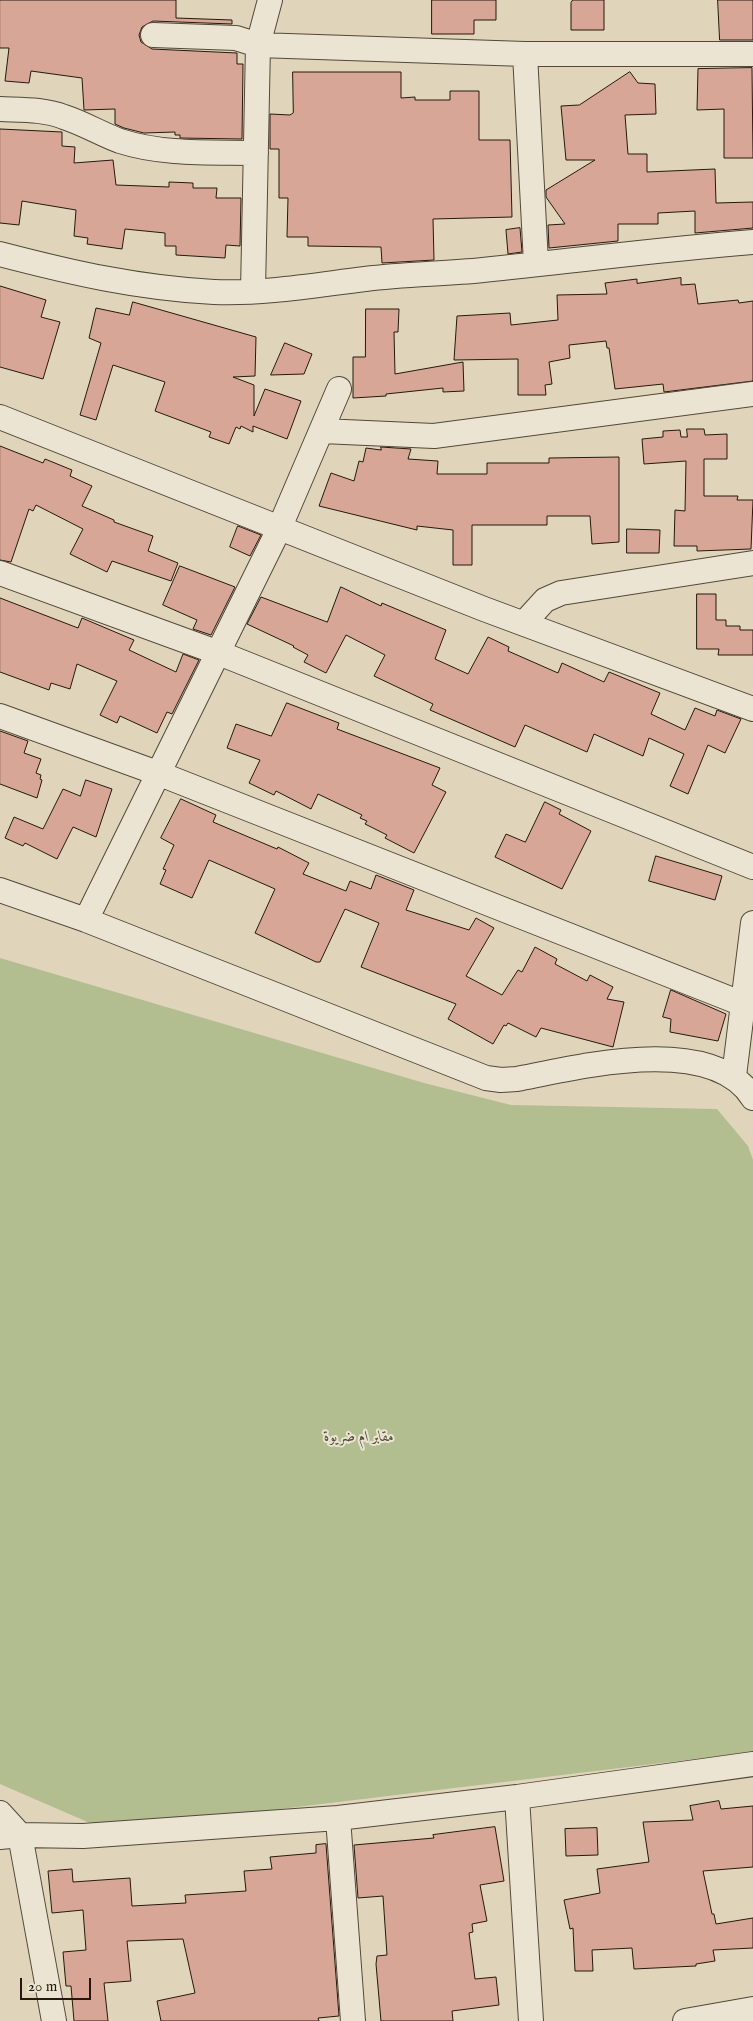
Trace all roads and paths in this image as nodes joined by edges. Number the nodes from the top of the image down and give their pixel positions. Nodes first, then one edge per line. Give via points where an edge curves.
1 (270, 0) edge
2 (153, 35) dead end
3 (258, 45) junction
4 (526, 54) junction
5 (753, 54) edge
6 (0, 109) edge
7 (256, 153) junction
8 (753, 242) edge
9 (0, 254) edge
10 (536, 263) junction
11 (253, 291) junction
12 (339, 389) dead end
13 (753, 394) edge
14 (0, 417) edge
15 (322, 431) junction
16 (279, 529) junction
17 (753, 563) edge
18 (0, 573) edge
19 (524, 623) junction
20 (219, 653) junction
21 (753, 709) edge
22 (0, 716) edge
23 (160, 774) junction
24 (753, 867) edge
25 (0, 890) edge
26 (86, 920) junction
27 (753, 923) edge
28 (748, 1006) edge
29 (734, 1076) junction
30 (753, 1098) edge
31 (753, 1764) edge
32 (517, 1796) junction
33 (0, 1813) edge
34 (338, 1818) junction
35 (10, 1836) edge
36 (753, 2009) edge
37 (54, 2021) edge
38 (353, 2021) edge
39 (531, 2021) edge
40 (685, 2021) edge

1 - 3 street
2 - 3 street via 236,38
3 - 4 street
3 - 7 street
4 - 5 street
4 - 10 street
6 - 7 street via 34,110 63,116 120,141 145,146
7 - 11 street
8 - 10 street
9 - 11 street via 141,286 216,292
10 - 11 street
12 - 15 street
13 - 15 street via 434,436
14 - 16 street
15 - 16 street
16 - 19 street
16 - 20 street
17 - 19 street via 561,593 546,600
18 - 20 street
19 - 21 street
20 - 23 street
20 - 24 street
22 - 23 street
23 - 26 street
23 - 28 street
25 - 26 street
26 - 29 street via 486,1078 517,1079 659,1058 682,1060
27 - 28 street
28 - 29 street
29 - 30 street
31 - 32 street
32 - 34 street
32 - 39 street
33 - 35 street
34 - 35 street via 82,1836
34 - 38 street
35 - 37 street
36 - 40 street

